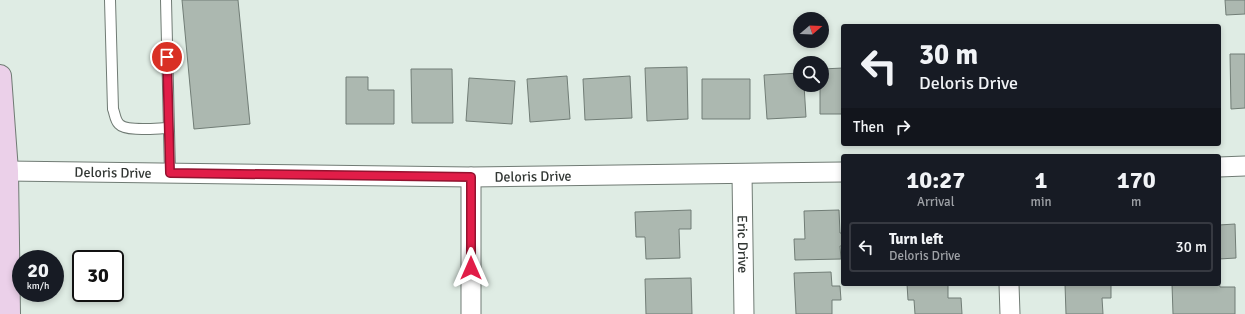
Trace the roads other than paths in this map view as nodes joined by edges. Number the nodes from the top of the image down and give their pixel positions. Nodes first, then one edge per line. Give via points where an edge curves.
1 (110, 0) edge
2 (166, 0) edge
3 (0, 76) edge
4 (169, 128) junction
5 (1245, 166) edge
6 (1221, 167) edge
7 (7, 171) junction
8 (841, 172) edge
9 (170, 173) junction
10 (742, 174) junction
11 (471, 177) junction
12 (1009, 286) edge
13 (9, 314) edge
14 (471, 314) edge
15 (744, 314) edge
16 (1010, 314) edge

1 - 4 lane via 113,109 116,118 120,125 128,128
2 - 4 lane
3 - 7 main road
4 - 9 lane
5 - 6 street
7 - 9 street, Deloris Drive
7 - 13 main road
8 - 10 street, Deloris Drive
9 - 11 street, Deloris Drive
10 - 11 street, Deloris Drive
10 - 15 street, Eric Drive
11 - 14 street
12 - 16 street

